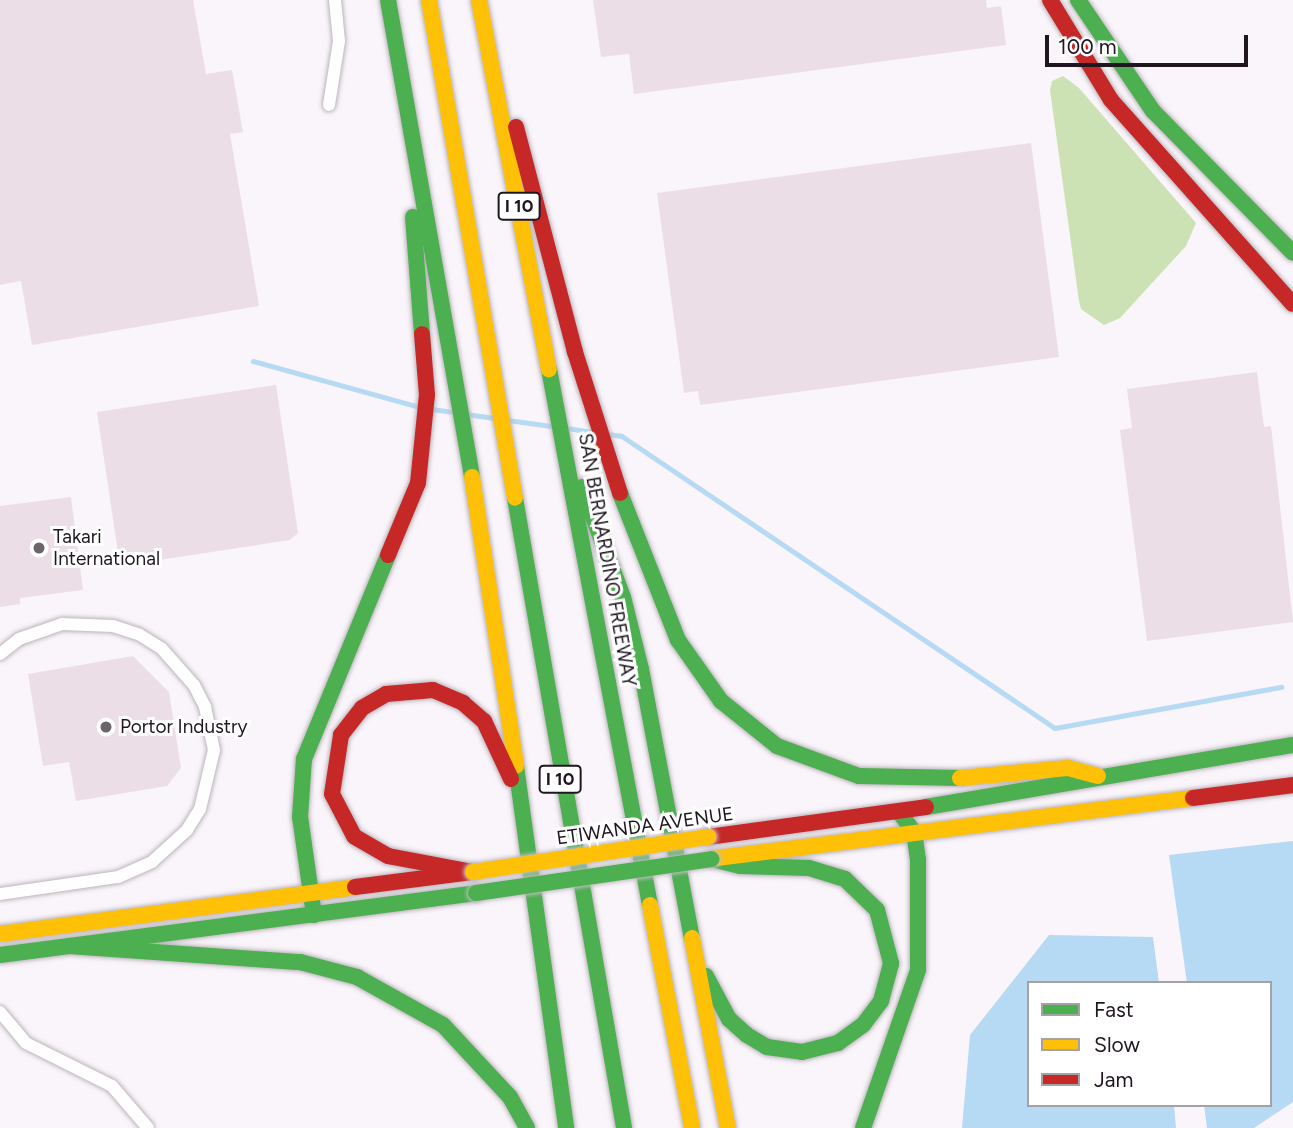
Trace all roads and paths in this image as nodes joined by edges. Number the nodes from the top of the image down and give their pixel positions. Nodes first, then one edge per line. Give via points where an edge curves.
1 (335, 0) edge
2 (381, 0) edge
3 (388, 0) edge
4 (429, 0) edge
5 (481, 0) edge
6 (1050, 0) edge
7 (1078, 0) edge
8 (329, 105) dead end
9 (1293, 254) edge
10 (1293, 304) edge
11 (563, 438) junction
12 (0, 654) edge
13 (1293, 745) edge
14 (1098, 776) junction
15 (1293, 785) edge
16 (899, 812) junction
17 (914, 832) junction
18 (531, 857) junction
19 (712, 859) junction
20 (472, 872) junction
21 (310, 893) junction
22 (0, 894) edge
23 (688, 914) junction
24 (314, 915) junction
25 (0, 934) edge
26 (69, 946) junction
27 (0, 955) edge
28 (0, 1012) edge
29 (148, 1128) edge
30 (527, 1128) edge
31 (566, 1128) edge
32 (624, 1128) edge
33 (692, 1128) edge
34 (728, 1128) edge
35 (863, 1128) edge

1 - 8 street via 339,41
2 - 21 main road via 414,225 427,419 408,515 304,759 300,817
3 - 18 main road via 464,426
4 - 32 main road, I 10
5 - 11 main road, SAN BERNARDINO FREEWAY / I 10
5 - 14 main road via 595,416 678,640 721,701 778,746 831,770 882,779 934,780 1068,768
6 - 10 main road via 1111,100 1269,271
7 - 9 main road via 1153,111
11 - 23 main road via 623,597
11 - 33 main road, SAN BERNARDINO FREEWAY / I 10
12 - 22 street via 19,639 62,624 113,626 139,635 181,666 205,707 213,739 208,789 187,830 170,848 118,877
13 - 14 main road, ETIWANDA AVENUE
14 - 16 main road, ETIWANDA AVENUE
15 - 17 main road
16 - 17 main road
16 - 20 main road, ETIWANDA AVENUE, bridge
17 - 19 main road
17 - 35 main road via 918,970
18 - 20 main road via 499,745 476,713 433,690 401,690 373,701 354,716 337,745 331,783 340,816 363,845 377,852
18 - 31 main road
19 - 23 main road via 740,866 809,868 859,889 877,909 890,943 890,972 881,1001 857,1031 828,1047 802,1052 767,1047 729,1019 716,999
19 - 24 main road, bridge
20 - 21 main road, ETIWANDA AVENUE
21 - 24 main road
21 - 25 main road, ETIWANDA AVENUE
23 - 34 main road
24 - 26 main road
26 - 27 main road
26 - 30 main road via 300,962 357,977 443,1026 510,1097
28 - 29 street via 26,1043 111,1086

